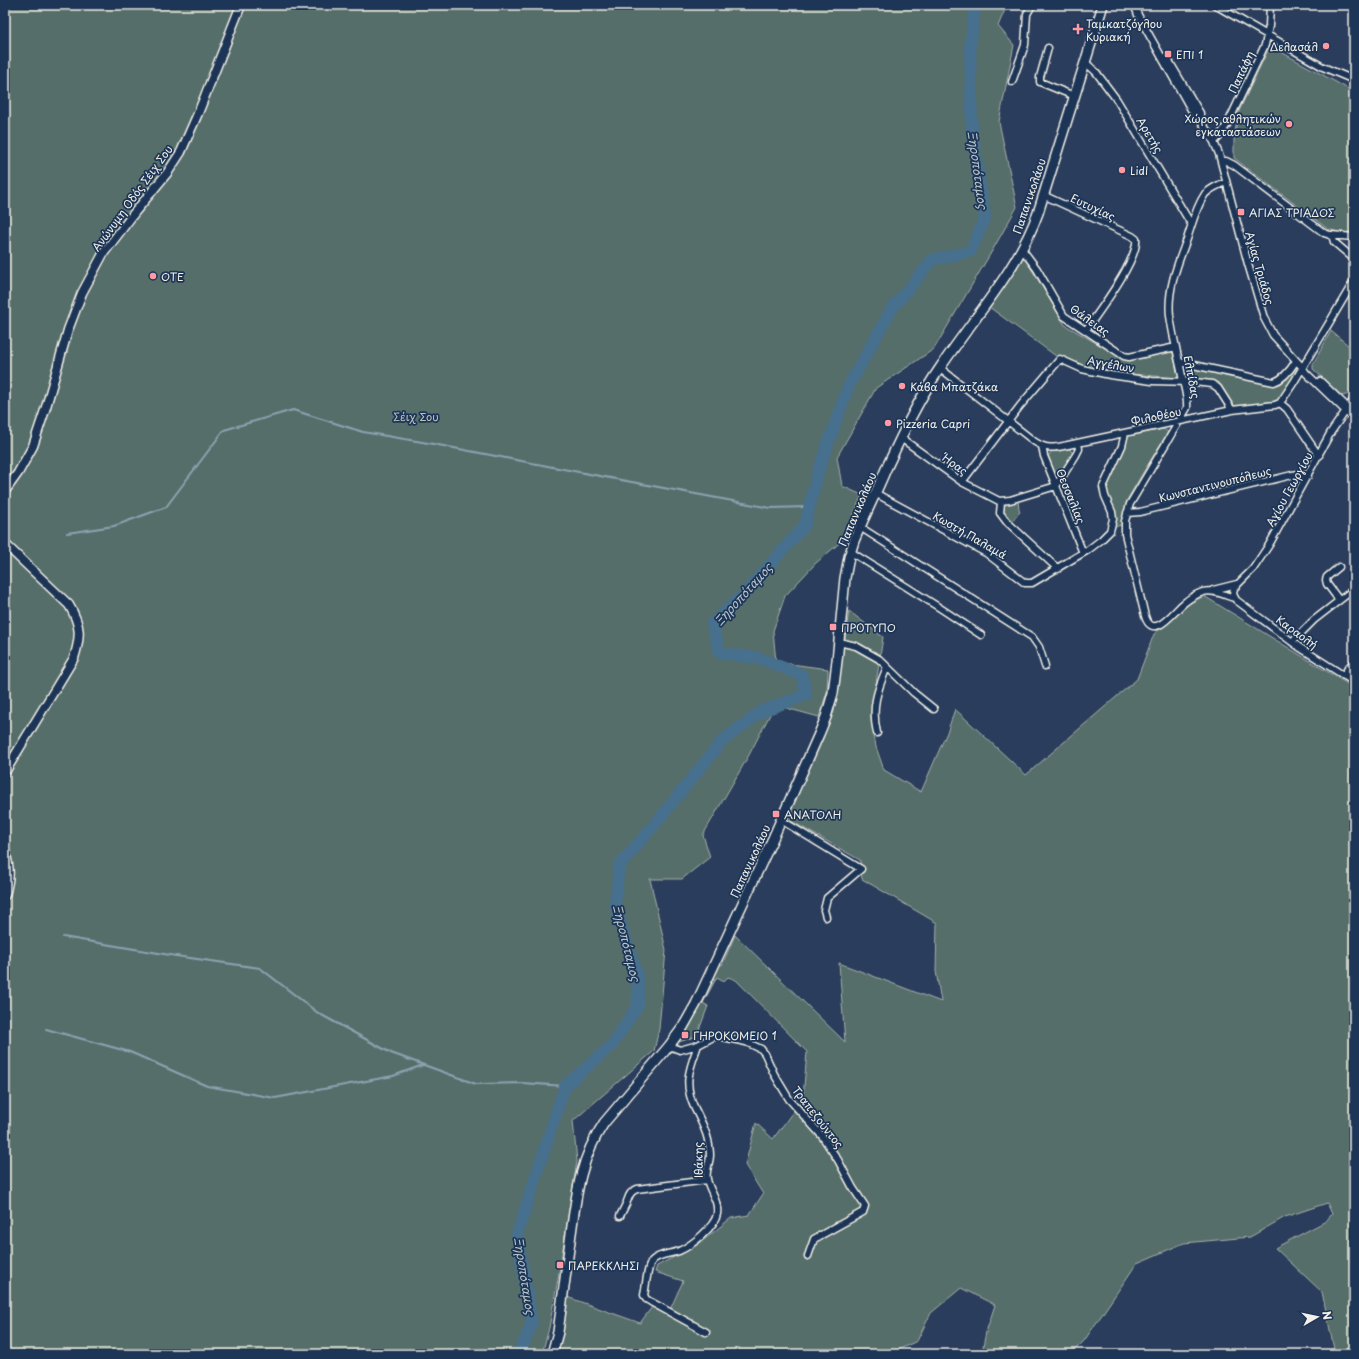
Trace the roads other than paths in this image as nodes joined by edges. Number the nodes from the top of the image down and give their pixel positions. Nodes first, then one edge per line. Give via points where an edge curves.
1 (241, 5) edge
2 (1032, 5) edge
3 (1102, 5) edge
4 (1134, 5) edge
5 (1215, 5) edge
6 (1270, 5) edge
7 (1267, 36) junction
8 (1048, 48) dead end
9 (1085, 62) junction
10 (1354, 80) edge
11 (1012, 82) dead end
12 (1074, 96) junction
13 (1214, 142) junction
14 (1221, 161) junction
15 (1226, 182) junction
16 (1043, 195) junction
17 (1191, 224) junction
18 (1332, 235) junction
19 (1354, 237) edge
20 (1022, 249) junction
21 (1354, 259) edge
22 (1354, 281) edge
23 (1086, 330) junction
24 (1176, 347) junction
25 (1296, 360) junction
26 (1179, 362) junction
27 (940, 368) junction
28 (1303, 368) junction
29 (1183, 381) junction
30 (1354, 399) edge
31 (1280, 403) junction
32 (1232, 410) junction
33 (1346, 410) junction
34 (1354, 419) edge
35 (1008, 420) junction
36 (1179, 421) junction
37 (1125, 433) junction
38 (901, 438) junction
39 (1078, 443) junction
40 (1042, 446) junction
41 (1319, 456) junction
42 (1308, 476) junction
43 (962, 482) junction
44 (1056, 486) junction
45 (5, 491) edge
46 (876, 494) junction
47 (1000, 502) junction
48 (1127, 513) junction
49 (860, 527) junction
50 (5, 544) edge
51 (851, 552) junction
52 (1083, 553) junction
53 (1339, 567) dead end
54 (1058, 569) junction
55 (1237, 584) junction
56 (1354, 589) edge
57 (1212, 591) junction
58 (1233, 596) junction
59 (1339, 600) junction
60 (1148, 623) joint
61 (981, 635) dead end
62 (839, 642) junction
63 (1292, 642) junction
64 (1354, 662) edge
65 (1044, 666) dead end
66 (887, 667) junction
67 (1344, 676) junction
68 (1354, 682) edge
69 (934, 709) dead end
70 (877, 733) dead end
71 (5, 772) edge
72 (781, 820) junction
73 (5, 851) edge
74 (5, 895) edge
75 (826, 917) dead end
76 (698, 1045) junction
77 (669, 1046) junction
78 (707, 1180) junction
79 (620, 1216) dead end
80 (808, 1256) dead end
81 (706, 1332) dead end
82 (552, 1354) edge

1 - 45 street, Ανώνυμη Οδός Σέιχ Σου via 181,152 104,254 82,293 68,330 33,446
2 - 11 street via 1028,14 1024,45
3 - 9 main road, Παπανικολάου
4 - 13 street, Αγίας Τριάδος via 1193,113 1200,119
5 - 7 street
6 - 7 street, Παπάφη
7 - 10 street via 1323,67
7 - 13 street, Παπάφη via 1228,123
8 - 12 street via 1040,82
9 - 12 main road, Παπανικολάου
9 - 17 street, Αρετής via 1117,100
12 - 16 main road, Παπανικολάου
13 - 14 street, Αγίας Τριάδος
14 - 15 street, Αγίας Τριάδος
14 - 18 street via 1234,165 1322,232
15 - 17 street, Ελπίδας via 1214,187 1205,195
15 - 25 street, Αγίας Τριάδος via 1264,318 1273,335
16 - 20 main road, Παπανικολάου via 1033,227
16 - 23 street, Ευτυχίας via 1135,237 1135,249 1122,276
17 - 24 street, Ελπίδας via 1170,300
18 - 19 street
18 - 21 street via 1334,242
20 - 23 street, Θάλειας via 1037,269 1062,314
20 - 27 main road, Παπανικολάου via 997,290
22 - 28 street
23 - 24 street, Θάλειας via 1126,357
24 - 26 street, Ελπίδας
25 - 26 street via 1285,376 1274,382
25 - 28 street, Αγίας Τριάδος
26 - 29 street, Ελπίδας
27 - 35 street
27 - 38 main road, Παπανικολάου
28 - 31 street
28 - 33 street, Αγίας Τριάδος via 1310,371 1344,404
29 - 32 street, Αγγέλων via 1214,385
29 - 35 street, Αγγέλων via 1152,381 1110,375 1082,369 1060,359
29 - 36 street, Ελπίδας via 1187,405
30 - 33 street, Αγίου Γεωργίου
31 - 32 street, Φιλοθέου
31 - 41 street via 1287,409
32 - 36 street, Φιλοθέου
33 - 34 street, Αγίας Τριάδος
33 - 41 street, Αγίου Γεωργίου
35 - 40 street
35 - 43 street, Αγγέλων
36 - 37 street, Φιλοθέου
36 - 48 street, Ελπίδας via 1133,498
37 - 39 street, Φιλοθέου
37 - 52 street, Κωστή Παλαμά via 1122,446 1103,487 1113,519 1110,531
38 - 43 street, Ήρας
38 - 46 main road, Παπανικολάου
39 - 40 street, Φιλοθέου
39 - 44 street via 1078,451
40 - 44 street, Θεσσαλίας
41 - 42 street, Αγίου Γεωργίου
42 - 48 street, Κωνσταντινουπόλεως via 1292,475
42 - 55 street, Αγίου Γεωργίου via 1262,556
43 - 47 street, Ήρας
44 - 47 street
44 - 52 street, Θεσσαλίας
46 - 49 main road, Παπανικολάου
46 - 54 street, Κωστή Παλαμά via 986,553 1025,583 1032,584
47 - 54 street via 1000,513 1006,521
48 - 60 street, Ελπίδας via 1126,537
49 - 51 main road, Παπανικολάου
49 - 65 street via 1032,637 1039,647
50 - 71 street via 69,605 79,632 74,658
51 - 61 street
51 - 62 main road, Παπανικολάου via 845,578
52 - 54 street, Κωστή Παλαμά
53 - 59 street via 1326,580
55 - 57 street, Αγίου Γεωργίου
55 - 58 street, Αγίου Γεωργίου
56 - 59 street
57 - 58 street
57 - 60 street, Αγίου Γεωργίου via 1188,600 1160,625
58 - 63 street, Καραολή
59 - 63 street via 1309,624
62 - 66 street via 870,653
62 - 72 main road, Παπανικολάου via 834,684 827,713
63 - 67 street, Καραολή
64 - 67 street
66 - 69 street
66 - 70 street via 874,706
67 - 68 street, Καραολή
72 - 75 street via 861,869 827,898 824,910
72 - 77 main road, Παπανικολάου via 703,992 689,1018
73 - 74 street via 10,877
76 - 77 street via 677,1050
76 - 78 street, Ιθάκης via 688,1077 689,1093 708,1139 710,1156
76 - 80 street, Τραπεζούντος via 718,1036 746,1042 761,1049 789,1099 822,1136 865,1206 863,1212 814,1239
77 - 82 main road, Παπανικολάου via 604,1123 588,1152 580,1179 558,1332
78 - 79 street via 632,1191
78 - 81 street, Ιθάκης via 716,1202 715,1220 686,1247 652,1261 644,1295 651,1302

